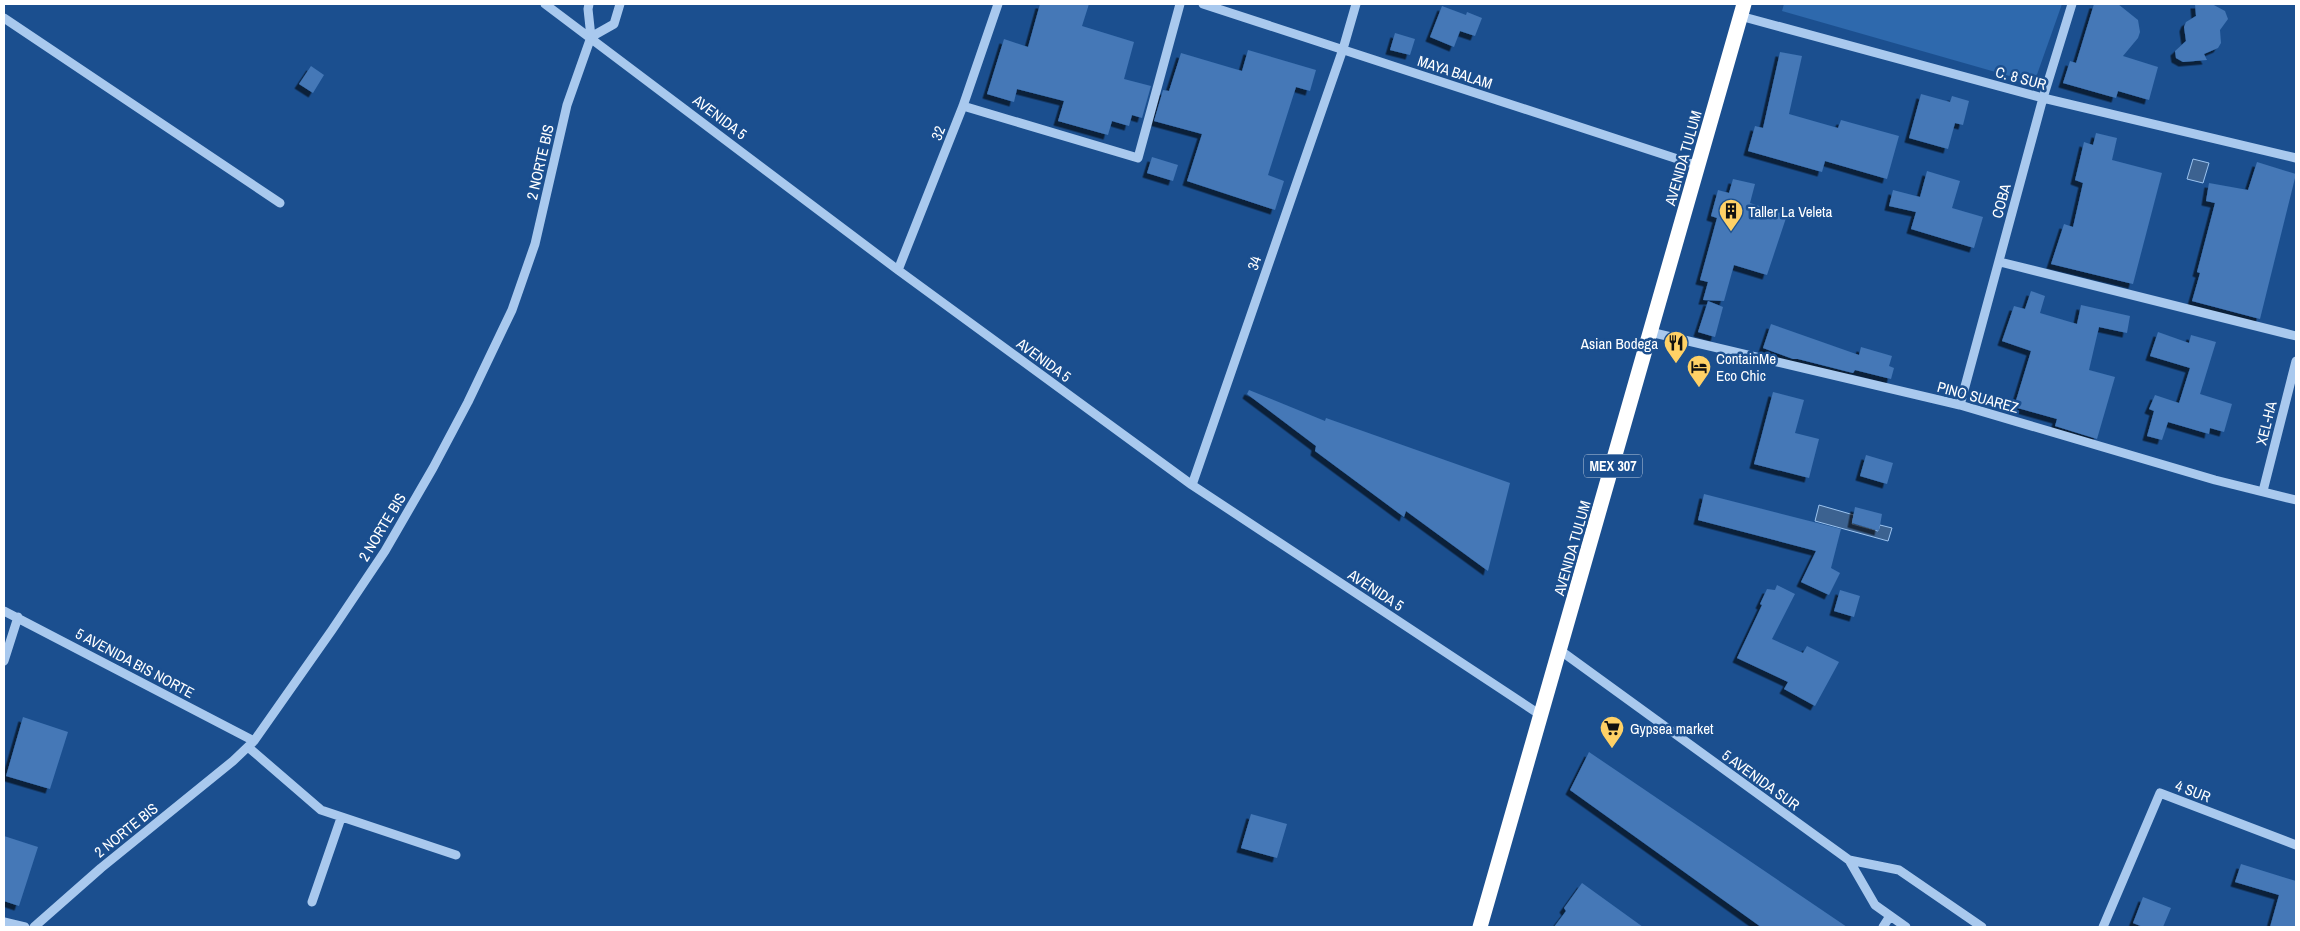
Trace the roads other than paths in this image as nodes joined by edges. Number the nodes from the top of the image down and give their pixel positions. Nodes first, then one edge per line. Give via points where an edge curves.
1 (545, 4) edge
2 (589, 4) edge
3 (620, 4) edge
4 (998, 4) edge
5 (1180, 4) edge
6 (1202, 4) edge
7 (1356, 4) edge
8 (2072, 4) edge
9 (1742, 10) edge
10 (4, 18) edge
11 (591, 37) junction
12 (1342, 49) junction
13 (2043, 98) junction
14 (963, 106) junction
15 (2296, 158) edge
16 (1699, 166) junction
17 (280, 203) dead end
18 (2000, 262) junction
19 (898, 270) junction
20 (1650, 332) junction
21 (2296, 336) edge
22 (2296, 362) edge
23 (1960, 405) junction
24 (1192, 485) junction
25 (2263, 490) junction
26 (2296, 500) edge
27 (4, 610) edge
28 (18, 617) junction
29 (1561, 651) junction
30 (4, 661) edge
31 (1542, 716) junction
32 (251, 744) junction
33 (341, 818) junction
34 (2296, 844) edge
35 (456, 855) dead end
36 (1849, 860) junction
37 (312, 902) dead end
38 (1890, 916) junction
39 (4, 922) edge
40 (25, 927) edge
41 (34, 927) edge
42 (1480, 927) edge
43 (1883, 927) edge
44 (1906, 927) edge
45 (1982, 927) edge
46 (2103, 927) edge

1 - 11 street, AVENIDA 5
2 - 11 street
3 - 11 street via 614,24
4 - 14 street, 32
5 - 14 street via 1138,158
6 - 12 street, MAYA BALAM
7 - 12 street, 34
8 - 13 street, COBA
9 - 13 street, C. 8 SUR
9 - 16 highway, AVENIDA TULUM / MEX 307
10 - 17 street
11 - 19 street, AVENIDA 5
11 - 32 street, 2 NORTE BIS via 567,105 535,244 512,310 468,402 385,551
12 - 16 street, MAYA BALAM
12 - 24 street, 34
13 - 15 street, C. 8 SUR
13 - 18 street, COBA
14 - 19 street, 32
16 - 20 highway, AVENIDA TULUM / MEX 307
18 - 21 street
18 - 23 street, COBA
19 - 24 street, AVENIDA 5
20 - 23 street, PINO SUAREZ
20 - 29 highway, AVENIDA TULUM / MEX 307
22 - 25 street, XEL-HA
23 - 25 street, PINO SUAREZ via 2215,480
24 - 31 street, AVENIDA 5
25 - 26 street, PINO SUAREZ
27 - 28 street, 5 AVENIDA BIS NORTE
28 - 30 street
28 - 32 street, 5 AVENIDA BIS NORTE
29 - 31 highway, AVENIDA TULUM / MEX 307
29 - 36 street, 5 AVENIDA SUR
31 - 42 highway, AVENIDA TULUM / MEX 307
32 - 33 street, 5 AVENIDA BIS NORTE via 311,803
32 - 41 street, 2 NORTE BIS
33 - 35 street, 5 AVENIDA BIS NORTE
33 - 37 street
34 - 46 street, 4 SUR via 2160,793
36 - 38 street via 1875,905
36 - 45 street via 1899,870
38 - 43 street
38 - 44 street
39 - 40 street

